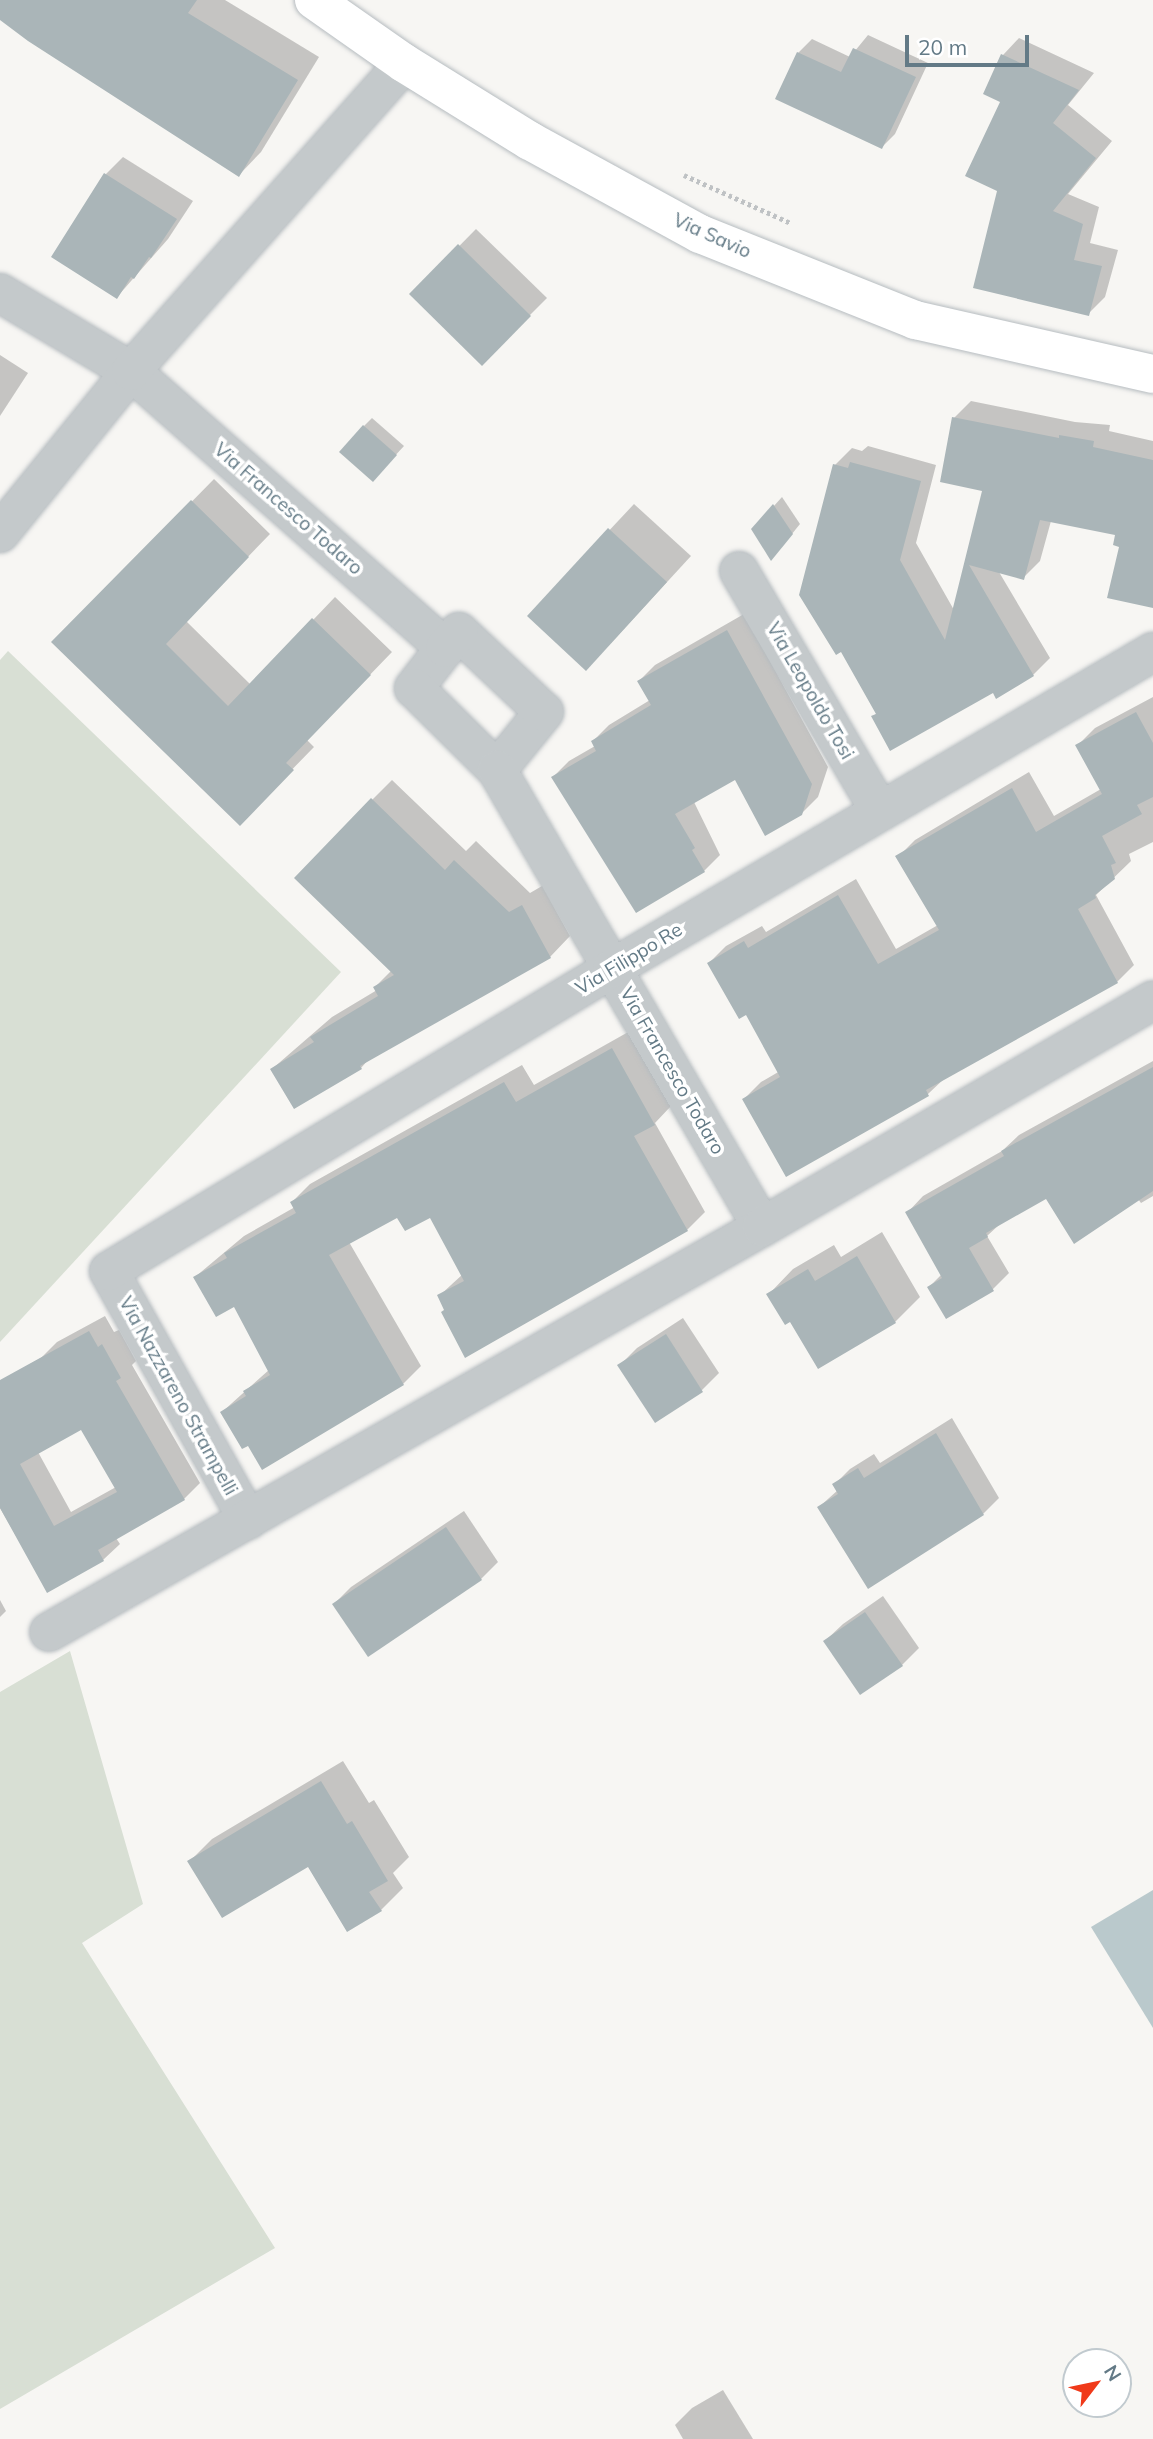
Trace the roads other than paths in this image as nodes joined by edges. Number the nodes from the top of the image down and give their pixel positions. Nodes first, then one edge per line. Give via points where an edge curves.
1 (314, 0) edge
2 (404, 63) junction
3 (0, 293) edge
4 (131, 371) junction
5 (1153, 374) edge
6 (0, 533) edge
7 (739, 571) dead end
8 (445, 648) junction
9 (1153, 652) edge
10 (497, 770) junction
11 (880, 811) junction
12 (613, 968) junction
13 (1153, 1000) edge
14 (762, 1227) junction
15 (108, 1271) joint
16 (248, 1520) junction
17 (49, 1632) dead end

1 - 2 street, Via Savio
2 - 4 street
2 - 5 street, Via Savio via 530,141 700,234 915,320
3 - 4 street, Via Francesco Todaro
4 - 6 street
4 - 8 street, Via Francesco Todaro
7 - 11 street, Via Leopoldo Tosi
8 - 10 street, Via Francesco Todaro via 414,688
8 - 10 street via 459,632 544,712
9 - 11 street, Via Filippo Re
10 - 12 street, Via Francesco Todaro
11 - 12 street, Via Filippo Re
12 - 14 street, Via Francesco Todaro
12 - 15 street, Via Filippo Re
13 - 14 street
14 - 16 street
15 - 16 street, Via Nazzareno Strampelli
16 - 17 street

